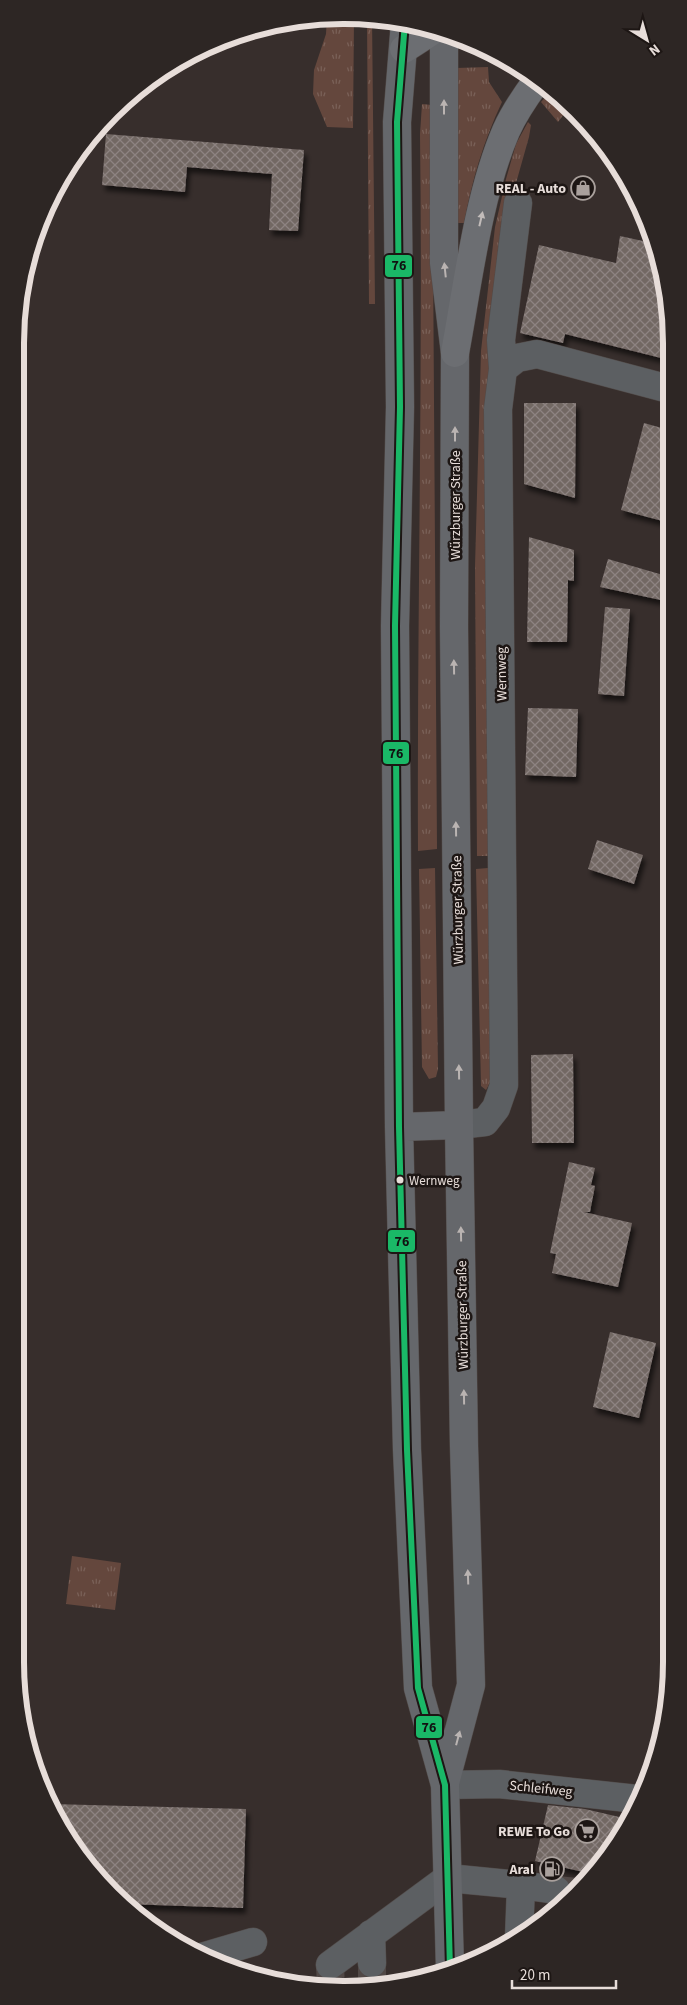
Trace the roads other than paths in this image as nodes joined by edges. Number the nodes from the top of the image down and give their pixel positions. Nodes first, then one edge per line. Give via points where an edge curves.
1 (405, 30) edge
2 (426, 35) edge
3 (444, 40) edge
4 (404, 49) junction
5 (533, 87) edge
6 (518, 203) dead end
7 (455, 353) junction
8 (503, 370) junction
9 (663, 387) edge
10 (459, 1125) junction
11 (400, 1127) junction
12 (445, 1785) junction
13 (633, 1798) edge
14 (448, 1878) junction
15 (521, 1884) junction
16 (556, 1890) tunnel mouth
17 (519, 1928) edge
18 (371, 1934) junction
19 (253, 1942) dead end
20 (214, 1954) edge
21 (372, 1963) tunnel mouth
22 (450, 1963) edge
23 (330, 1965) dead end

1 - 4 main road, Würzburger Straße
2 - 4 highway
7 -> 3 main road, Würzburger Straße via 444,263
4 - 11 main road, Würzburger Straße via 397,122 400,407 395,626
7 -> 5 highway via 492,172 506,131
6 - 8 street via 501,340
10 -> 7 main road, Würzburger Straße
8 - 9 street via 517,358 537,354
8 - 10 street, Wernweg via 498,418 504,1085 496,1108 485,1122
10 - 11 main road
12 -> 10 main road, Würzburger Straße via 471,1686
11 - 12 main road, Würzburger Straße via 407,1450 418,1688
12 - 13 street, Schleifweg via 499,1784
12 - 14 main road, Würzburger Straße
14 - 15 street
14 - 18 street
14 - 22 main road, Würzburger Straße
15 - 16 street
15 - 17 street
18 - 21 street
18 - 23 street
19 - 20 street

